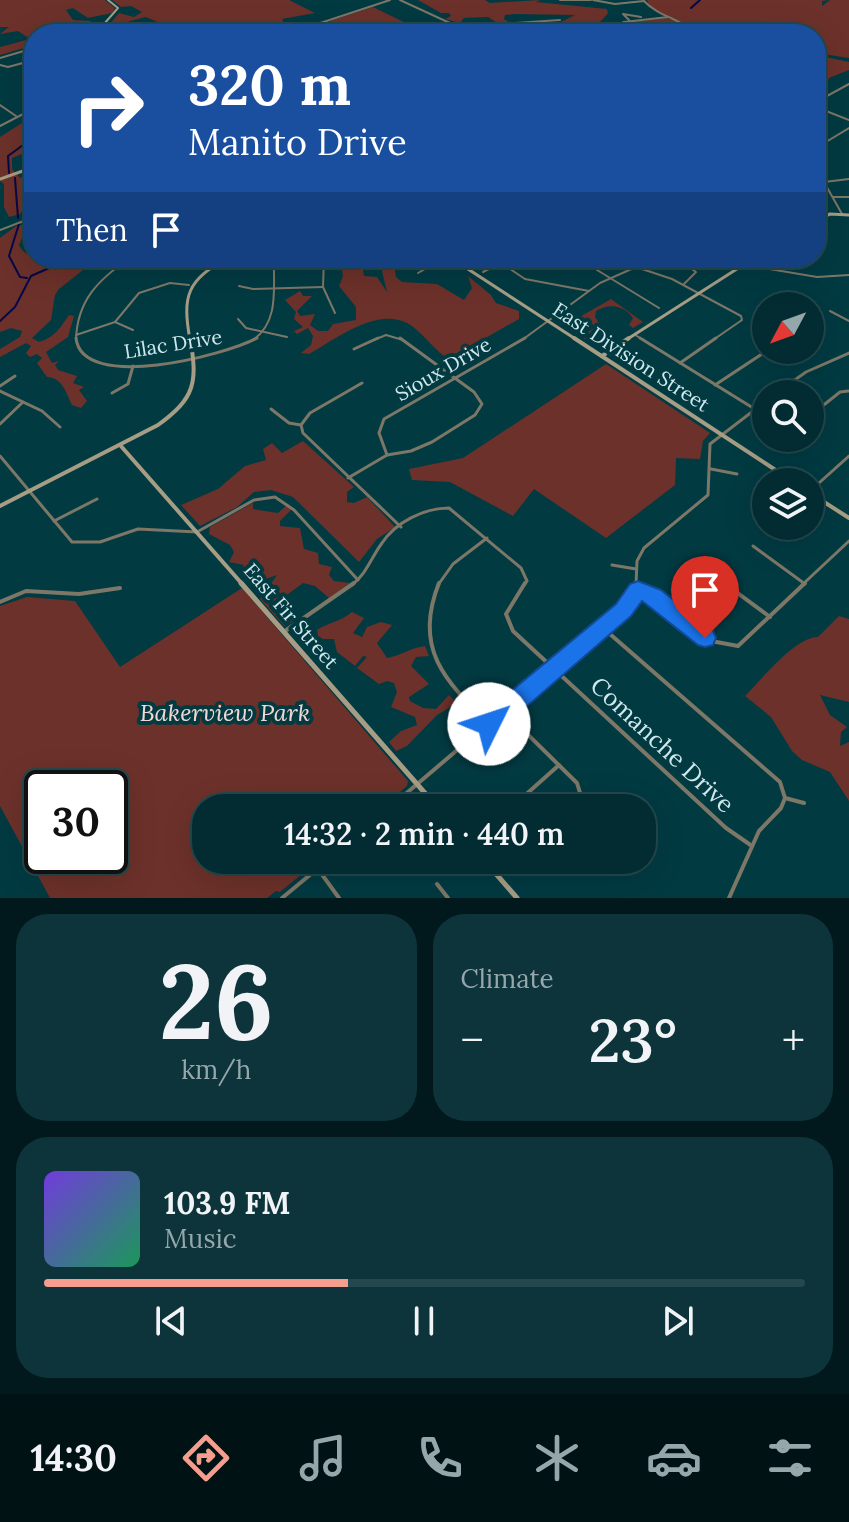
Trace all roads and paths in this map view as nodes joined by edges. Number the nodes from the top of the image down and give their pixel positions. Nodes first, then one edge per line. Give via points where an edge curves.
1 (108, 0) edge
2 (390, 0) edge
3 (400, 0) edge
4 (560, 0) edge
5 (592, 0) edge
6 (644, 1) edge
7 (668, 17) junction
8 (644, 18) junction
9 (560, 20) dead end
10 (630, 21) junction
11 (106, 24) edge
12 (317, 24) edge
13 (452, 24) edge
14 (496, 24) edge
15 (623, 24) edge
16 (686, 24) edge
17 (24, 51) edge
18 (0, 58) edge
19 (24, 63) edge
20 (0, 65) edge
21 (849, 84) edge
22 (843, 87) junction
23 (849, 89) edge
24 (826, 98) edge
25 (0, 105) edge
26 (826, 109) edge
27 (24, 113) edge
28 (16, 116) junction
29 (849, 120) edge
30 (0, 126) edge
31 (849, 128) edge
32 (826, 142) edge
33 (24, 172) edge
34 (849, 179) edge
35 (0, 180) edge
36 (826, 182) edge
37 (826, 185) edge
38 (833, 197) junction
39 (849, 197) edge
40 (842, 214) junction
41 (849, 215) edge
42 (826, 217) edge
43 (24, 221) edge
44 (0, 230) edge
45 (117, 268) edge
46 (206, 268) edge
47 (273, 268) edge
48 (324, 268) edge
49 (427, 268) edge
50 (466, 268) edge
51 (491, 268) edge
52 (508, 268) edge
53 (596, 268) edge
54 (635, 268) edge
55 (644, 268) edge
56 (690, 268) edge
57 (738, 268) edge
58 (766, 268) edge
59 (483, 272) dead end
60 (418, 273) dead end
61 (849, 275) edge
62 (610, 279) junction
63 (684, 284) junction
64 (189, 285) junction
65 (239, 286) dead end
66 (323, 287) junction
67 (272, 289) junction
68 (589, 291) junction
69 (701, 293) junction
70 (653, 299) dead end
71 (649, 302) junction
72 (659, 308) dead end
73 (830, 311) dead end
74 (335, 313) dead end
75 (238, 319) dead end
76 (849, 321) edge
77 (115, 322) junction
78 (549, 322) junction
79 (133, 330) dead end
80 (264, 332) junction
81 (76, 335) junction
82 (635, 335) junction
83 (287, 337) dead end
84 (354, 349) dead end
85 (849, 353) edge
86 (194, 356) junction
87 (601, 356) junction
88 (752, 361) edge
89 (680, 363) junction
90 (133, 366) junction
91 (15, 376) dead end
92 (454, 378) junction
93 (795, 380) edge
94 (362, 383) dead end
95 (715, 385) junction
96 (0, 388) edge
97 (848, 391) edge
98 (112, 393) dead end
99 (23, 402) junction
100 (42, 402) dead end
101 (824, 405) edge
102 (752, 407) edge
103 (36, 408) junction
104 (271, 409) dead end
105 (752, 411) edge
106 (0, 424) edge
107 (301, 425) junction
108 (60, 427) dead end
109 (721, 434) junction
110 (120, 445) junction
111 (387, 455) junction
112 (0, 456) edge
113 (849, 456) edge
114 (772, 468) edge
115 (711, 469) junction
116 (737, 474) dead end
117 (348, 478) junction
118 (824, 479) edge
119 (30, 491) junction
120 (97, 499) dead end
121 (824, 501) edge
122 (0, 506) edge
123 (849, 518) edge
124 (54, 521) junction
125 (401, 527) junction
126 (197, 532) junction
127 (487, 538) junction
128 (849, 541) edge
129 (753, 546) dead end
130 (612, 565) dead end
131 (636, 569) junction
132 (718, 579) dead end
133 (358, 580) junction
134 (805, 584) junction
135 (120, 588) dead end
136 (638, 590) junction
137 (0, 602) edge
138 (770, 617) junction
139 (603, 628) junction
140 (283, 632) junction
141 (554, 669) junction
142 (504, 711) junction
143 (489, 724) junction
144 (559, 765) junction
145 (417, 784) junction
146 (405, 794) edge
147 (426, 794) edge
148 (526, 794) edge
149 (580, 794) edge
150 (785, 798) junction
151 (804, 803) dead end
152 (752, 846) junction
153 (312, 874) edge
154 (322, 874) edge
155 (496, 874) edge
156 (437, 884) dead end
157 (282, 898) edge
158 (339, 898) edge
159 (448, 898) edge
160 (517, 898) edge
161 (729, 898) edge

1 - 11 street via 118,8
2 - 12 street
3 - 13 street
4 - 5 street
5 - 6 street
6 - 7 street
7 - 8 street
7 - 16 street
8 - 10 street
8 - 10 street via 623,14
9 - 14 street
10 - 15 street
17 - 18 street
19 - 20 street
21 - 22 street
22 - 23 street
22 - 24 street
25 - 28 street
26 - 29 street
27 - 28 street
28 - 30 street
31 - 32 street
33 - 35 street
34 - 36 street
37 - 38 street
38 - 39 street
38 - 40 street
40 - 41 street
40 - 42 street
43 - 44 street
45 - 81 street via 89,290
46 - 64 street
47 - 67 street
48 - 66 street
49 - 60 street
50 - 78 street, East Division Street
51 - 59 street
52 - 68 street via 525,279
53 - 62 street
54 - 62 street, Sioux Drive
55 - 63 street, Sioux Drive
56 - 63 street via 696,272
57 - 69 street
58 - 61 street via 817,277
62 - 68 street, Sioux Drive
62 - 71 street
63 - 69 street, Sioux Drive
64 - 77 street via 170,283 139,293
64 - 86 street via 185,298
65 - 67 street
66 - 67 street
66 - 74 street
67 - 80 street
68 - 78 street, Sioux Drive
69 - 82 street
69 - 89 street, Sioux Drive via 742,320
70 - 71 street
71 - 72 street
73 - 76 street
75 - 80 street via 246,328
77 - 79 street
77 - 81 street
78 - 87 street, East Division Street
78 - 92 street, Sioux Drive
80 - 83 street
80 - 86 street, Lilac Drive via 245,345
81 - 90 street, Lilac Drive via 80,352 93,362
82 - 87 street
82 - 89 street
84 - 92 street via 397,336
85 - 93 street
86 - 90 street, Lilac Drive
86 - 110 street via 194,385 187,399 168,418
87 - 109 street, East Division Street
88 - 95 street
89 - 95 street
90 - 98 street via 132,380
91 - 96 street
92 - 111 street, Sioux Drive via 384,419 378,435
92 - 111 street via 482,404 475,415 432,442
94 - 107 street via 310,413
95 - 102 street
96 - 99 street
97 - 101 street
99 - 103 street
99 - 106 street
100 - 103 street
103 - 108 street
104 - 107 street
105 - 109 street
107 - 117 street via 306,439
109 - 114 street, East Division Street
109 - 115 street via 710,444
110 - 119 street
110 - 126 street, East Fir Street
111 - 117 street
112 - 119 street
113 - 118 street
115 - 116 street
115 - 131 street via 708,495 642,551
117 - 125 street
119 - 122 street
119 - 124 street
120 - 124 street
121 - 123 street
124 - 126 street via 72,542 82,543 138,529
125 - 127 street, Comanche Drive via 443,507
125 - 133 street, Comanche Drive via 381,542
126 - 133 street via 254,500 275,497 294,510
126 - 140 street, East Fir Street
127 - 141 street, Comanche Drive via 521,568 527,581 506,614 513,631
127 - 143 street via 443,574 426,634 449,683
128 - 134 street
129 - 134 street
130 - 131 street
131 - 136 street
132 - 138 street
133 - 140 street, Comanche Drive
134 - 138 street
135 - 137 street via 79,594 26,591
136 - 138 street via 705,638 729,647 747,640
136 - 139 street
139 - 141 street
139 - 150 street via 780,782
140 - 145 street, East Fir Street
141 - 142 street
141 - 152 street, Comanche Drive
142 - 143 street
142 - 144 street
143 - 145 street
144 - 148 street
144 - 149 street
145 - 146 street
145 - 147 street, East Fir Street
150 - 151 street
150 - 152 street
152 - 161 street
153 - 157 street
154 - 158 street
155 - 160 street
156 - 159 street

